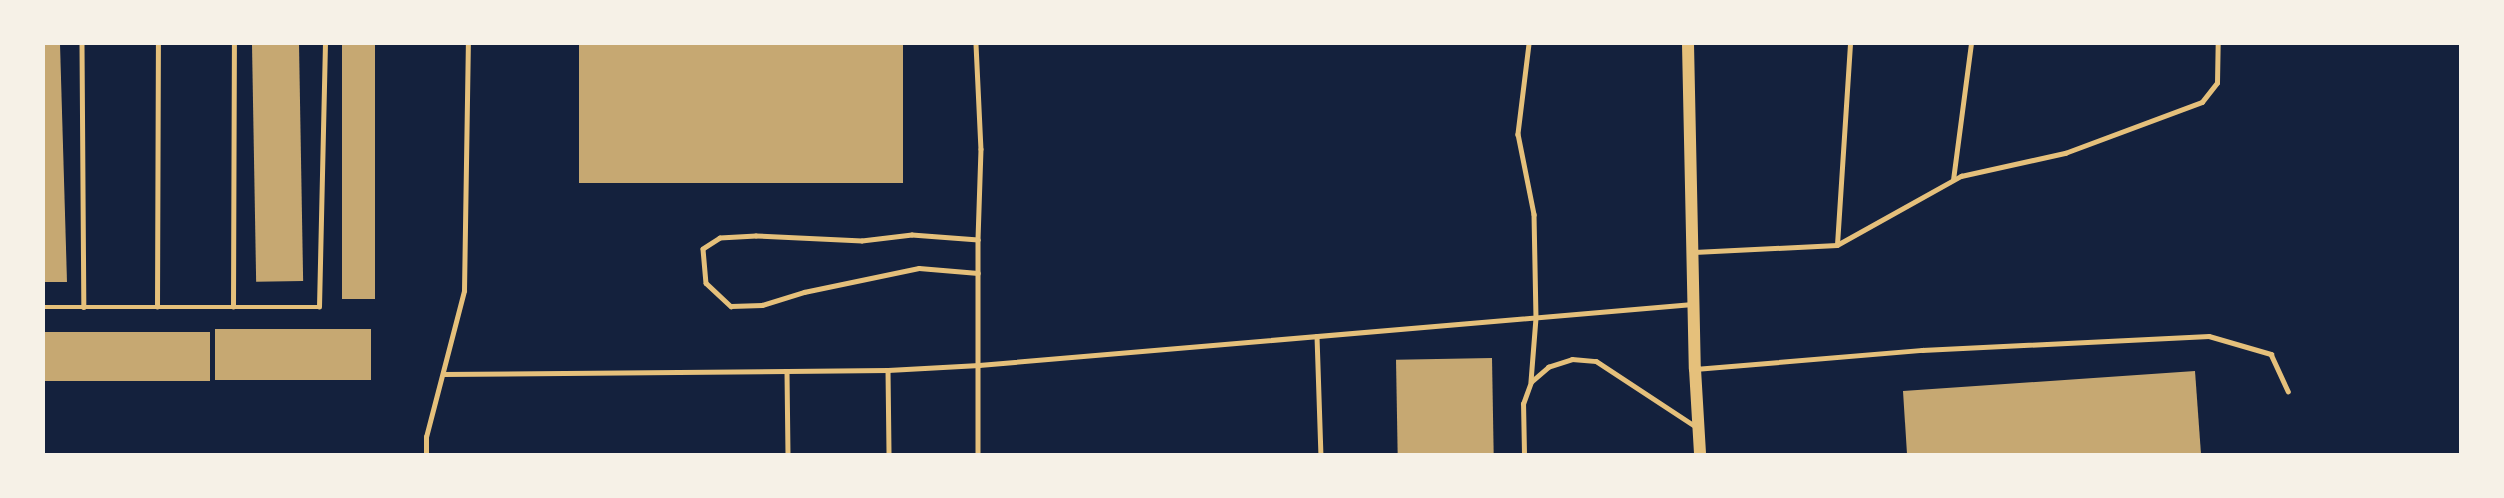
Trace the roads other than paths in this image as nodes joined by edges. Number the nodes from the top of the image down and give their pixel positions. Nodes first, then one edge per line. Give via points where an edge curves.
1 (82, 44) edge
2 (158, 44) edge
3 (234, 44) edge
4 (325, 44) edge
5 (468, 44) edge
6 (976, 44) edge
7 (1529, 44) edge
8 (1688, 44) edge
9 (1850, 44) edge
10 (1971, 44) edge
11 (2218, 44) edge
12 (1953, 180) junction
13 (978, 240) junction
14 (1837, 245) junction
15 (1694, 252) junction
16 (978, 273) junction
17 (1695, 303) junction
18 (44, 307) edge
19 (84, 307) junction
20 (157, 307) junction
21 (233, 307) junction
22 (1536, 318) junction
23 (1317, 336) junction
24 (978, 365) junction
25 (1695, 369) junction
26 (888, 370) junction
27 (787, 372) junction
28 (443, 374) junction
29 (1531, 382) junction
30 (2288, 391) dead end
31 (1700, 429) junction
32 (426, 454) edge
33 (788, 454) edge
34 (889, 454) edge
35 (978, 454) edge
36 (1321, 454) edge
37 (1524, 454) edge
38 (1700, 454) edge

1 - 19 lane
2 - 20 lane
3 - 21 lane
4 - 21 lane via 319,307
5 - 28 lane via 464,291
6 - 13 lane via 981,149
7 - 22 lane via 1518,134 1534,214
8 - 15 main road
9 - 14 lane
10 - 12 lane
11 - 12 lane via 2217,83 2202,102 2066,153
12 - 14 lane
13 - 16 lane
13 - 16 lane via 912,235 862,241 756,236 720,238 704,249 706,283 730,306 762,305 804,292 919,268
14 - 15 lane
15 - 17 main road
16 - 24 lane
17 - 22 lane
17 - 25 main road
18 - 19 lane
19 - 20 lane
20 - 21 lane
22 - 23 lane
22 - 29 lane
23 - 24 lane
23 - 36 lane
24 - 26 lane
24 - 35 lane
25 - 30 lane via 1922,350 2209,336 2271,354
25 - 31 main road
26 - 27 lane
26 - 34 lane
27 - 28 lane
27 - 33 lane
28 - 32 lane via 426,437
29 - 31 lane via 1548,367 1572,359 1596,361
29 - 37 lane via 1523,404
31 - 38 main road

